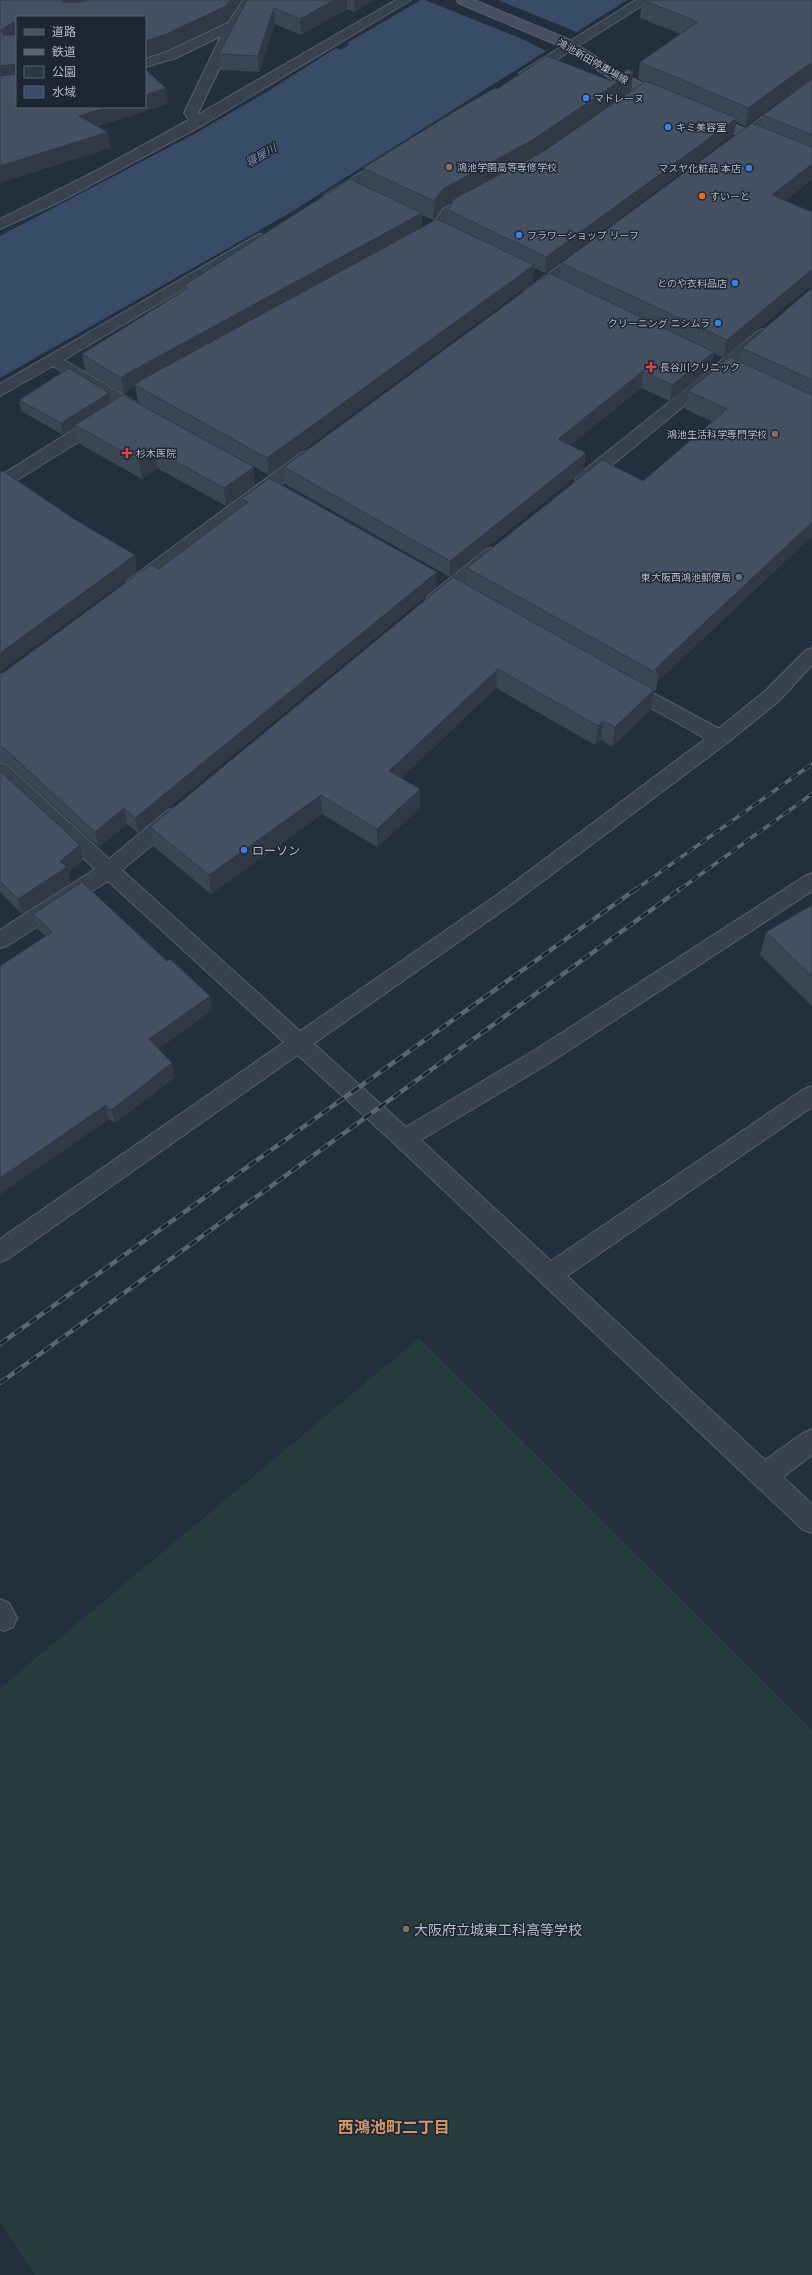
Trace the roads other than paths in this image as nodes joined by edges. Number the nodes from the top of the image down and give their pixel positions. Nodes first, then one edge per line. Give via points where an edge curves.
1 (249, 0) edge
2 (404, 0) edge
3 (463, 0) edge
4 (645, 0) edge
5 (233, 26) junction
6 (569, 45) junction
7 (146, 63) edge
8 (511, 82) edge
9 (812, 86) edge
10 (643, 90) junction
11 (628, 100) edge
12 (677, 105) edge
13 (698, 114) edge
14 (198, 122) junction
15 (748, 134) junction
16 (399, 153) edge
17 (722, 154) edge
18 (812, 161) edge
19 (347, 186) junction
20 (489, 189) edge
21 (360, 193) edge
22 (319, 202) edge
23 (422, 222) edge
24 (0, 225) edge
25 (436, 229) junction
26 (272, 231) edge
27 (450, 236) edge
28 (599, 243) edge
29 (408, 244) edge
30 (516, 304) edge
31 (777, 322) edge
32 (54, 360) junction
33 (0, 391) edge
34 (131, 398) junction
35 (159, 423) edge
36 (319, 448) edge
37 (0, 483) edge
38 (569, 492) edge
39 (507, 542) edge
40 (122, 594) edge
41 (420, 612) edge
42 (812, 654) edge
43 (610, 677) edge
44 (720, 738) junction
45 (0, 770) edge
46 (188, 804) edge
47 (109, 870) junction
48 (812, 881) edge
49 (0, 940) edge
50 (298, 1044) junction
51 (812, 1095) edge
52 (405, 1139) junction
53 (0, 1252) edge
54 (551, 1274) junction
55 (812, 1441) edge
56 (765, 1475) junction
57 (812, 1521) edge

1 - 5 street
2 - 14 street
3 - 6 main road, 鴻池新田停車場線
4 - 6 street
5 - 7 street via 172,55
5 - 14 street via 191,112
6 - 8 street
6 - 10 main road, 鴻池新田停車場線
9 - 15 street
10 - 11 street
10 - 12 main road, 鴻池新田停車場線
13 - 15 main road
14 - 24 street
15 - 17 street
15 - 18 main road
16 - 19 street
19 - 21 street
19 - 22 street
20 - 25 street via 448,212
23 - 25 street
25 - 27 street
25 - 29 street
26 - 32 street
28 - 30 street
31 - 38 street
32 - 33 street
32 - 34 street
34 - 35 street
34 - 37 street via 113,413
36 - 40 street
39 - 41 street
42 - 44 street via 772,696
43 - 44 street
44 - 50 street via 508,897
45 - 47 street
46 - 47 street
47 - 49 street
47 - 50 street
48 - 52 street via 543,1056
50 - 52 street
50 - 53 street
51 - 54 street
52 - 54 street
54 - 56 street
55 - 56 street
56 - 57 street

